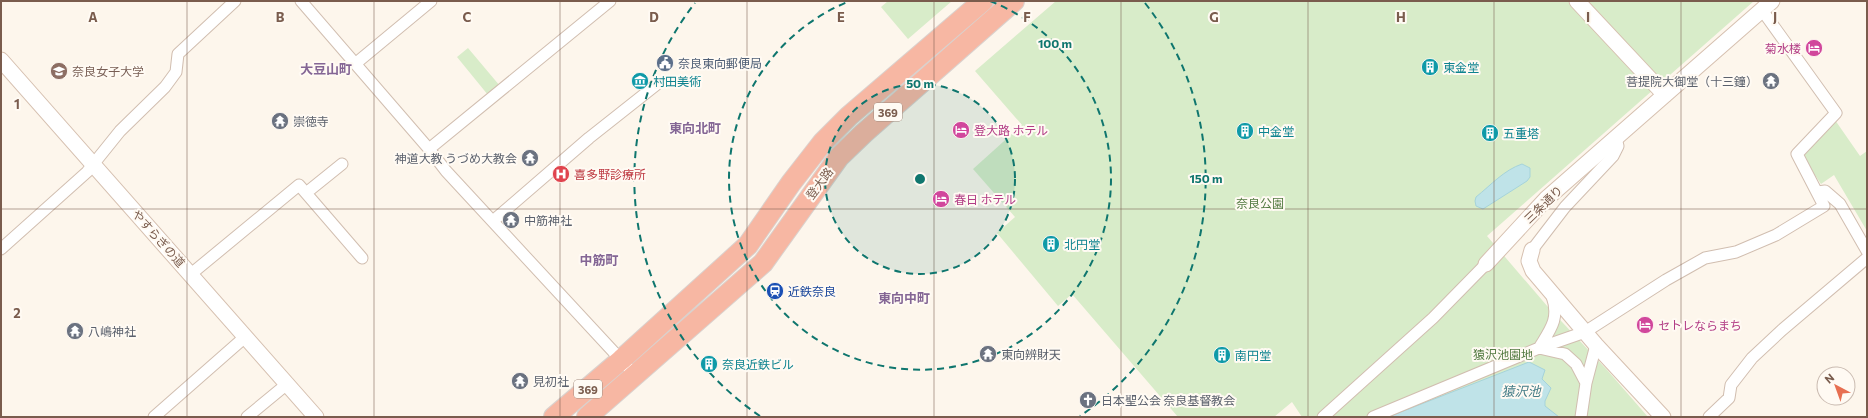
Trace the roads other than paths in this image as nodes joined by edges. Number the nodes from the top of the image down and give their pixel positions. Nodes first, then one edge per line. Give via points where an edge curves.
1 (235, 1) edge
2 (301, 1) edge
3 (431, 1) edge
4 (610, 1) edge
5 (983, 1) edge
6 (1014, 1) edge
7 (1577, 1) edge
8 (1767, 6) edge
9 (1, 60) edge
10 (355, 64) junction
11 (656, 85) dead end
12 (1665, 95) junction
13 (849, 116) junction
14 (864, 133) junction
15 (1616, 138) junction
16 (428, 149) junction
17 (92, 163) junction
18 (342, 164) dead end
19 (1818, 192) junction
20 (306, 193) junction
21 (493, 221) junction
22 (1, 249) edge
23 (1532, 250) joint
24 (1867, 251) edge
25 (362, 258) dead end
26 (1867, 258) edge
27 (1486, 264) joint
28 (191, 274) junction
29 (1551, 292) junction
30 (1585, 332) junction
31 (245, 337) junction
32 (1596, 345) junction
33 (1538, 348) junction
34 (621, 360) junction
35 (635, 375) junction
36 (1586, 382) junction
37 (287, 384) junction
38 (154, 417) edge
39 (247, 417) edge
40 (316, 417) edge
41 (554, 417) edge
42 (587, 417) edge
43 (1323, 417) edge
44 (1373, 417) edge
45 (1581, 417) edge
46 (1663, 417) edge
47 (1709, 417) edge

1 - 17 street via 178,54 176,72
2 - 10 street
3 - 10 street
4 - 16 street
5 - 13 highway, 登大路 / 369
6 - 14 highway, 登大路 / 369
7 - 12 street
8 - 12 street, 三条通り
8 - 19 street via 1836,113 1797,154
9 - 17 street, やすらぎの道
10 - 16 street
11 - 21 street via 589,138
12 - 15 street, 三条通り
13 - 14 highway
13 - 34 highway, 登大路 / 369 via 823,142 791,183 748,246
14 - 35 highway, 登大路 / 369 via 838,157 763,263
15 - 23 street via 1618,146 1613,156 1565,207
15 - 27 street, 三条通り via 1546,198
16 - 21 street
17 - 22 street via 87,172
17 - 28 street, やすらぎの道
18 - 20 street
19 - 24 street via 1825,191 1840,204
19 - 30 street via 1824,206 1776,235 1736,252 1705,258
20 - 25 street
20 - 28 street via 300,185
21 - 34 street
23 - 29 street via 1530,261 1533,271
26 - 47 street via 1752,358 1731,385 1729,398
27 - 43 street, 三条通り via 1432,318
28 - 31 street, やすらぎの道
29 - 30 street
29 - 33 street via 1556,308 1554,323
30 - 32 street
30 - 33 street
31 - 37 street, やすらぎの道
31 - 38 street
32 - 36 street
32 - 46 street
33 - 36 street via 1565,354 1576,364
33 - 44 street
34 - 35 street
34 - 41 highway, 369
35 - 42 highway, 369
36 - 45 street
37 - 39 street
37 - 40 street, やすらぎの道

